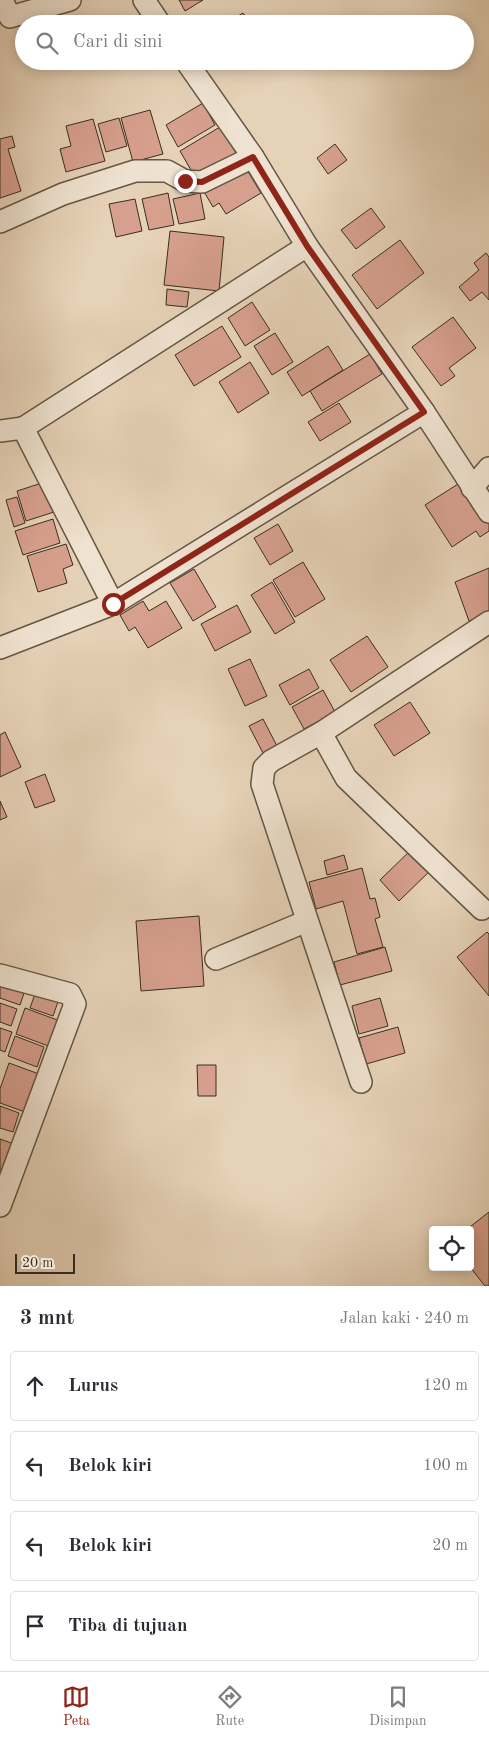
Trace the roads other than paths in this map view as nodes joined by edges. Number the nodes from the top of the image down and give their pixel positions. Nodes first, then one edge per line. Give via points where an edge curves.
1 (2, 0) edge
2 (70, 0) edge
3 (144, 0) edge
4 (17, 15) edge
5 (154, 15) edge
6 (15, 16) edge
7 (192, 70) edge
8 (253, 157) junction
9 (0, 222) edge
10 (307, 246) junction
11 (424, 412) junction
12 (23, 428) junction
13 (0, 431) edge
14 (489, 468) edge
15 (472, 488) junction
16 (489, 512) edge
17 (113, 604) junction
18 (489, 622) edge
19 (0, 648) edge
20 (321, 733) junction
21 (482, 909) dead end
22 (307, 921) junction
23 (216, 959) dead end
24 (0, 975) edge
25 (360, 1082) dead end
26 (0, 1206) edge

1 - 6 street via 10,17
2 - 4 street
3 - 5 street
7 - 8 street
8 - 9 street via 202,182 185,181 167,171 135,171 63,194
8 - 10 street
10 - 11 street
10 - 12 street
11 - 15 street
11 - 17 street
12 - 13 street
12 - 17 street
14 - 15 street
15 - 16 street
17 - 19 street
18 - 20 street
20 - 21 street via 346,778
20 - 22 street via 270,761 262,775 262,784
22 - 23 street
22 - 25 street
24 - 26 street via 70,994 75,1004

